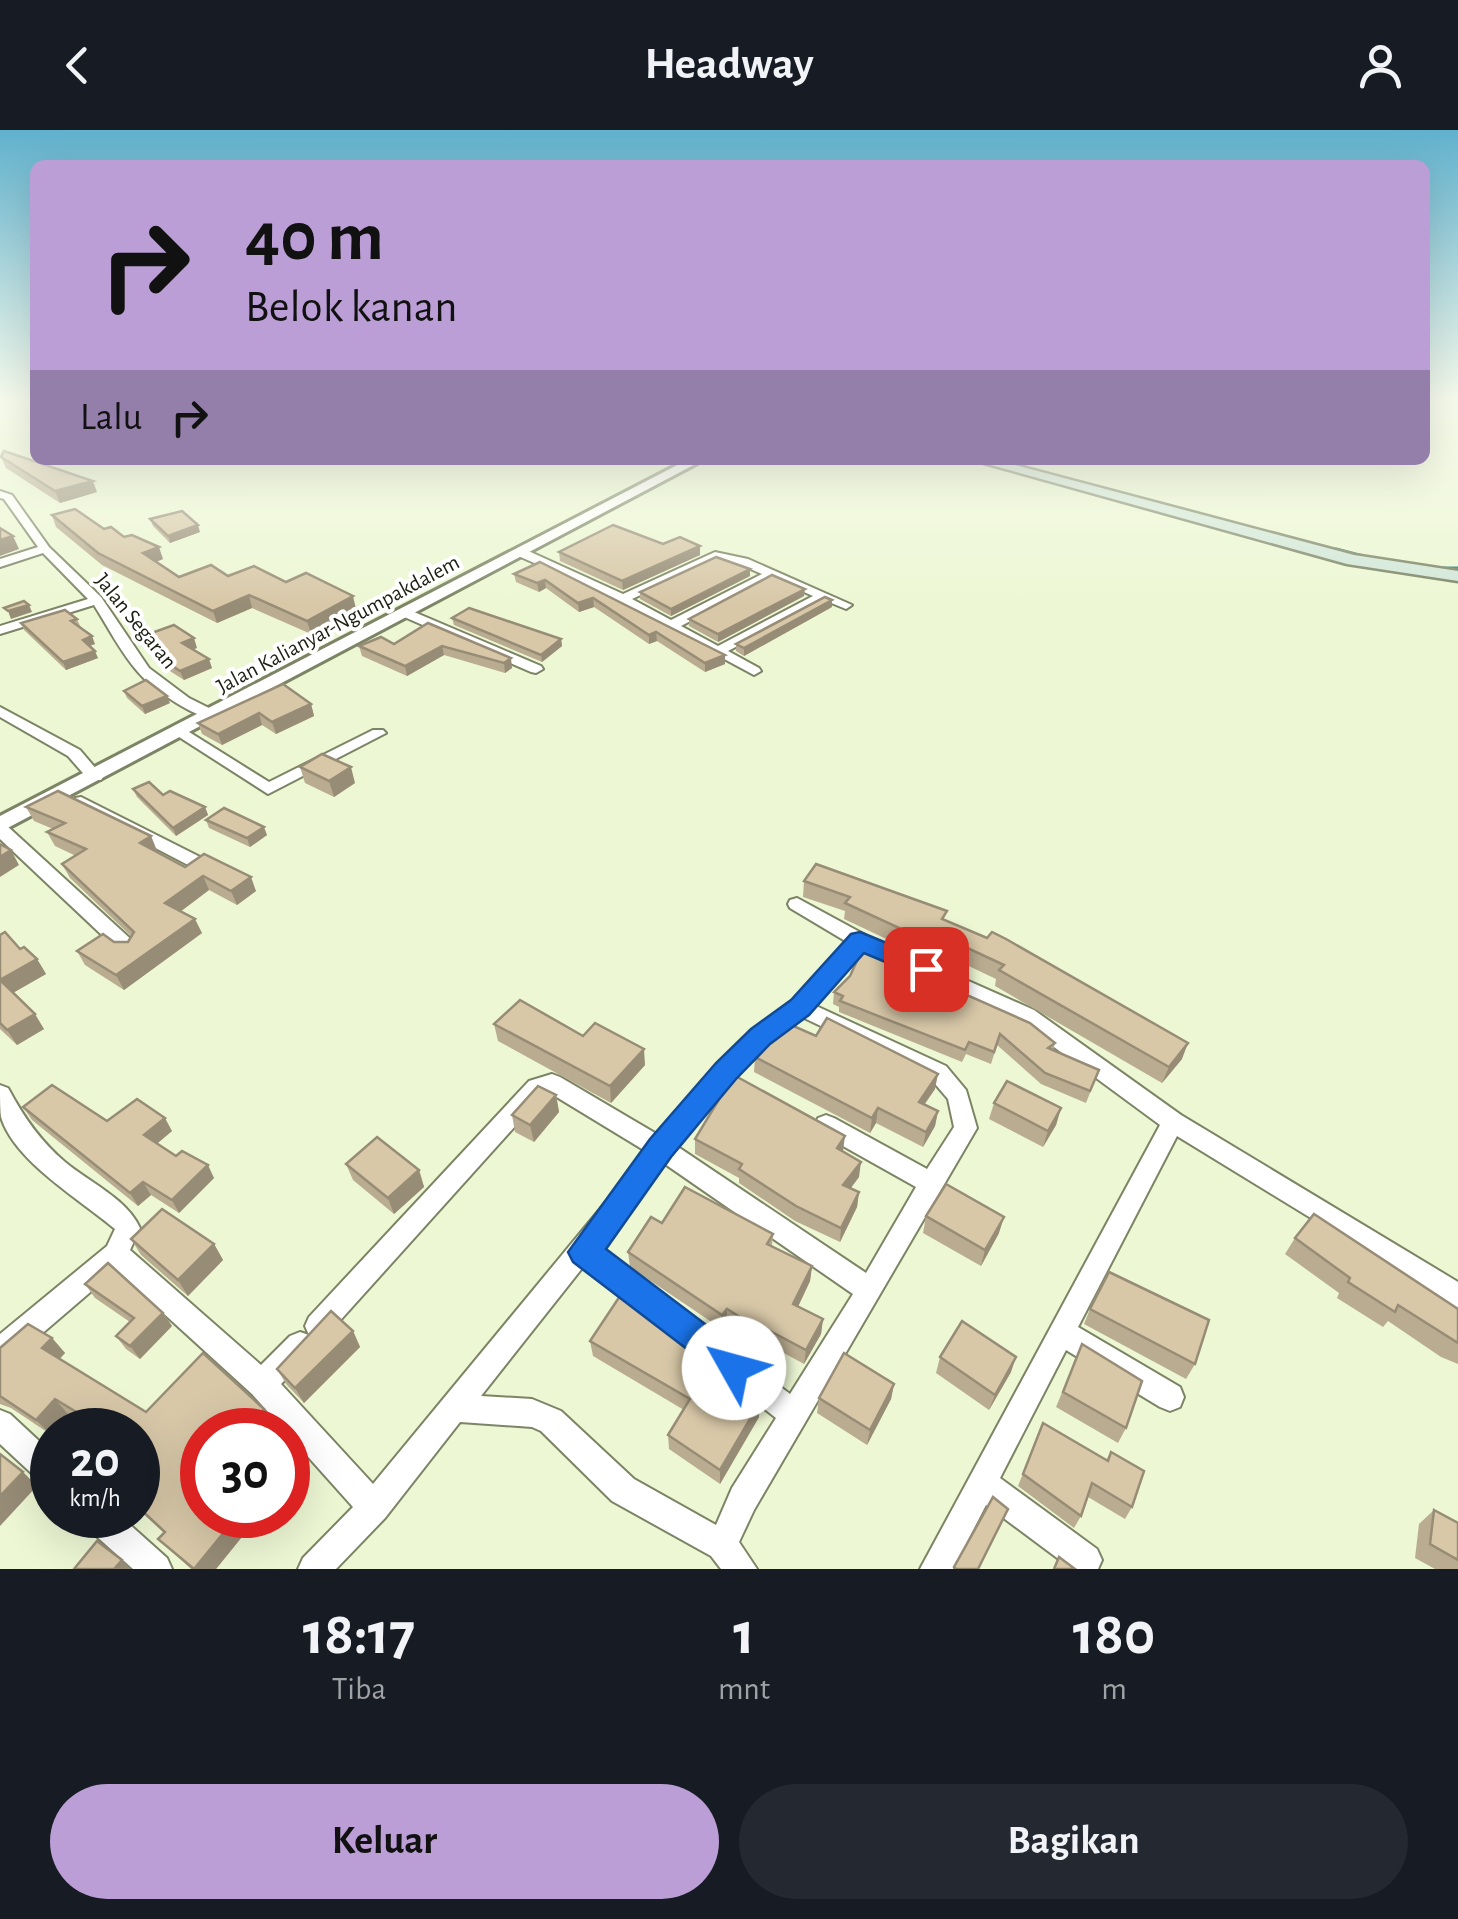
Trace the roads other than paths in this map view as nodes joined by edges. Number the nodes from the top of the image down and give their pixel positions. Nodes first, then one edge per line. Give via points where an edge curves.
1 (677, 470) edge
2 (1018, 470) edge
3 (0, 494) edge
4 (46, 549) junction
5 (520, 552) junction
6 (0, 563) edge
7 (771, 574) junction
8 (1458, 576) edge
9 (824, 595) junction
10 (623, 599) junction
11 (97, 600) junction
12 (846, 605) dead end
13 (407, 613) junction
14 (672, 625) junction
15 (0, 630) edge
16 (718, 651) junction
17 (536, 669) dead end
18 (754, 671) dead end
19 (0, 710) edge
20 (214, 716) junction
21 (180, 732) junction
22 (378, 733) dead end
23 (95, 776) junction
24 (62, 794) junction
25 (0, 827) edge
26 (196, 862) edge
27 (797, 904) dead end
28 (860, 941) junction
29 (128, 948) edge
30 (800, 1008) junction
31 (0, 1094) edge
32 (812, 1118) edge
33 (1173, 1122) junction
34 (660, 1148) junction
35 (931, 1183) junction
36 (584, 1252) junction
37 (116, 1254) junction
38 (870, 1291) junction
39 (1458, 1296) edge
40 (1062, 1332) junction
41 (0, 1351) edge
42 (262, 1384) junction
43 (1170, 1398) dead end
44 (455, 1408) junction
45 (794, 1414) junction
46 (0, 1424) edge
47 (30, 1452) edge
48 (982, 1482) junction
49 (374, 1507) junction
50 (122, 1538) edge
51 (732, 1557) edge
52 (1086, 1560) dead end
53 (156, 1569) edge
54 (314, 1569) edge
55 (936, 1569) edge

1 - 5 street, Jalan Kalianyar-Ngumpakdalem
2 - 8 main road via 1353,560
3 - 4 street, Jalan Segaran
4 - 6 street
4 - 11 street, Jalan Segaran
5 - 10 street
5 - 13 street, Jalan Kalianyar-Ngumpakdalem
7 - 9 street
7 - 10 street via 715,556
7 - 14 street
9 - 12 street
9 - 16 street
10 - 14 street
11 - 15 street
11 - 20 street, Jalan Segaran via 144,671
13 - 17 street
13 - 20 street, Jalan Kalianyar-Ngumpakdalem
14 - 16 street
16 - 18 street
19 - 23 street via 74,752
20 - 21 street, Jalan Kalianyar-Ngumpakdalem
21 - 22 street via 268,789
21 - 23 street, Jalan Kalianyar-Ngumpakdalem
23 - 24 street, Jalan Kalianyar-Ngumpakdalem
24 - 25 street, Jalan Kalianyar-Ngumpakdalem
24 - 26 street
25 - 29 street
27 - 28 street
28 - 30 street
28 - 33 street via 1027,1016
30 - 34 street via 760,1036 735,1076
30 - 35 street via 938,1072 958,1096 966,1128
31 - 37 street via 37,1155 123,1220 128,1228
32 - 35 street
33 - 39 street
33 - 40 street
34 - 36 street
34 - 38 street
34 - 42 street via 552,1083 537,1086
35 - 38 street
36 - 44 street
36 - 45 street
37 - 41 street
37 - 42 street
38 - 45 street
40 - 43 street
40 - 48 street
42 - 49 street
44 - 49 street
44 - 51 street via 532,1412 552,1420 623,1490
45 - 51 street via 743,1499
46 - 47 street
48 - 52 street
48 - 55 street
49 - 54 street
50 - 53 street

